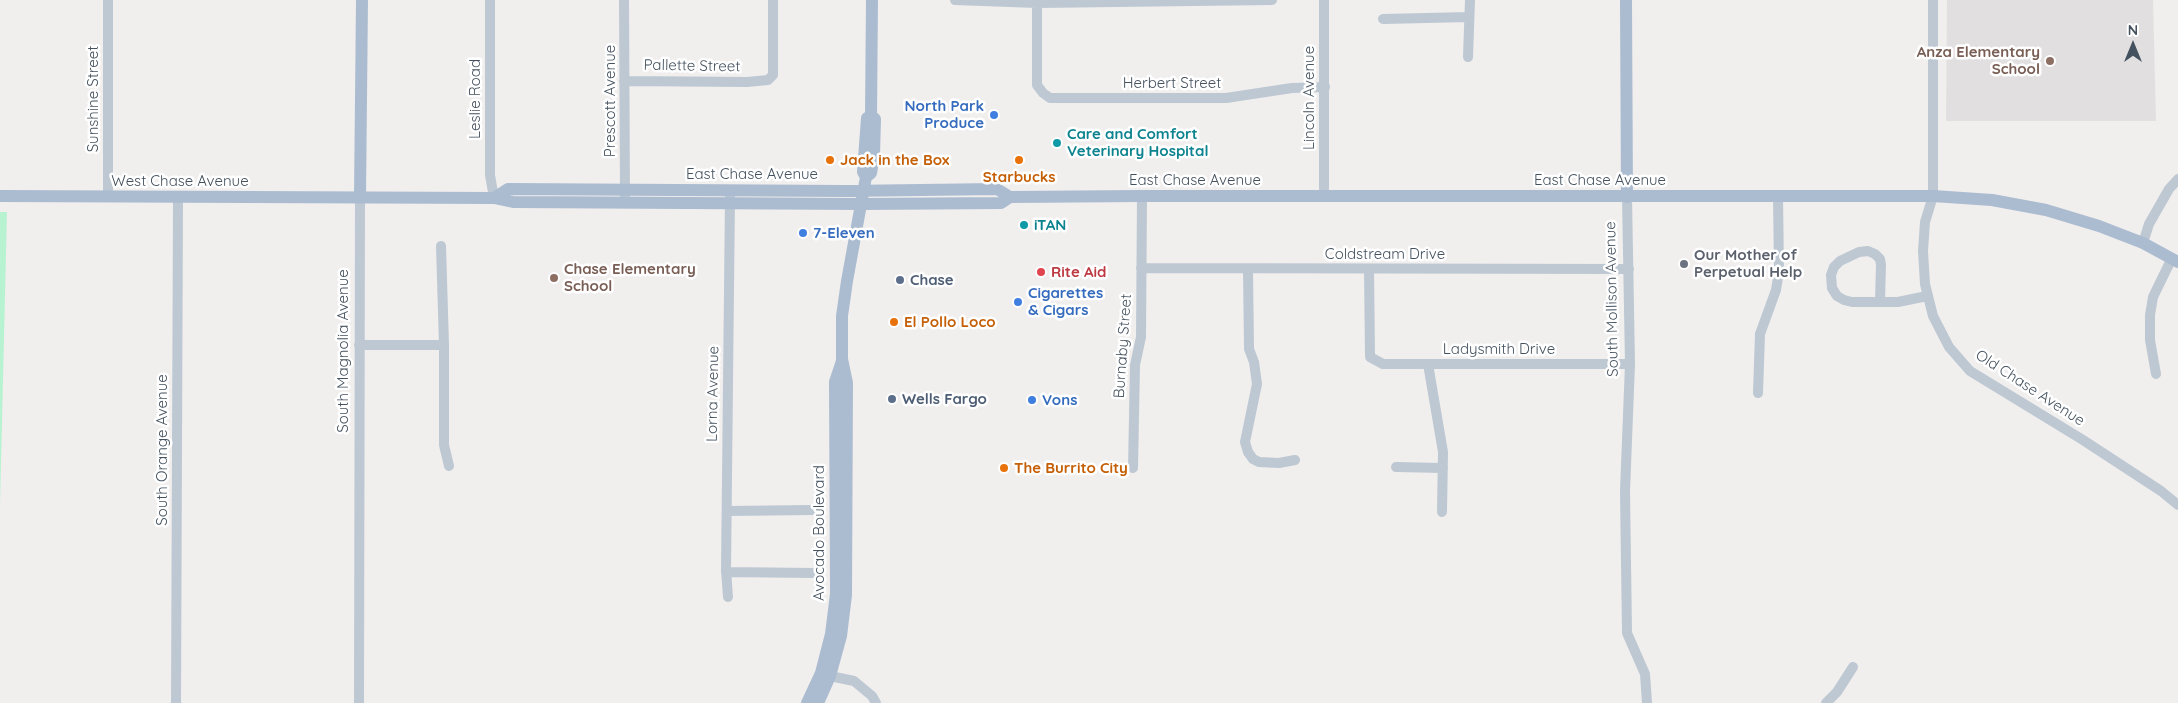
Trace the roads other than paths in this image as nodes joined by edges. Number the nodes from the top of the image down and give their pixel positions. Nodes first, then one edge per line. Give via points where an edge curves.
1 (108, 0) edge
2 (362, 0) edge
3 (490, 0) edge
4 (624, 0) edge
5 (773, 0) edge
6 (872, 0) edge
7 (955, 0) edge
8 (1272, 0) edge
9 (1324, 0) edge
10 (1470, 0) edge
11 (1626, 0) edge
12 (1933, 0) edge
13 (1038, 2) edge
14 (1383, 18) dead end
15 (1469, 18) junction
16 (1468, 57) dead end
17 (624, 80) junction
18 (1325, 87) junction
19 (2178, 179) edge
20 (864, 191) junction
21 (0, 196) edge
22 (625, 196) junction
23 (730, 196) junction
24 (1142, 196) junction
25 (1778, 196) junction
26 (1933, 196) junction
27 (108, 197) junction
28 (178, 197) junction
29 (360, 197) junction
30 (1010, 197) junction
31 (1324, 197) junction
32 (1627, 197) junction
33 (494, 198) junction
34 (862, 204) junction
35 (2143, 243) junction
36 (441, 246) dead end
37 (2175, 260) edge
38 (1142, 268) junction
39 (1248, 268) junction
40 (1369, 268) junction
41 (1629, 269) junction
42 (1927, 296) junction
43 (1880, 302) junction
44 (359, 345) junction
45 (444, 345) junction
46 (842, 359) junction
47 (1428, 364) junction
48 (1630, 364) junction
49 (2156, 374) dead end
50 (1758, 392) dead end
51 (1296, 460) dead end
52 (449, 466) dead end
53 (1396, 467) dead end
54 (1133, 468) dead end
55 (1443, 468) junction
56 (2178, 505) edge
57 (813, 510) dead end
58 (727, 511) junction
59 (1442, 512) dead end
60 (726, 572) junction
61 (813, 573) dead end
62 (728, 597) dead end
63 (1853, 667) dead end
64 (830, 676) junction
65 (176, 703) edge
66 (359, 703) edge
67 (807, 703) edge
68 (818, 703) edge
69 (876, 703) edge
70 (1647, 703) edge
71 (1826, 703) edge

1 - 27 street, Sunshine Street
2 - 29 main road, South Magnolia Avenue
3 - 33 street, Leslie Road via 490,175
4 - 17 street, Prescott Avenue
5 - 17 street, Pallette Street via 773,75 768,80
6 - 20 main road, Avocado Boulevard via 871,115 875,119 874,147 871,173 866,177
7 - 13 street
8 - 13 street
9 - 18 street, Lincoln Avenue
10 - 15 street
11 - 32 main road, South Mollison Avenue
12 - 26 street, Old Chase Avenue
13 - 18 street, Herbert Street via 1038,85 1050,98 1226,98 1292,88
14 - 15 street
15 - 16 street
17 - 22 street, Prescott Avenue
18 - 31 street, Lincoln Avenue
19 - 35 street via 2149,224
20 - 23 main road, East Chase Avenue
20 - 30 main road, East Chase Avenue via 997,189
20 - 34 main road, Avocado Boulevard
21 - 27 main road, West Chase Avenue
22 - 23 main road, East Chase Avenue
22 - 33 main road, East Chase Avenue via 508,189
23 - 34 main road, East Chase Avenue
23 - 58 street, Lorna Avenue
24 - 30 main road, East Chase Avenue
24 - 31 main road, East Chase Avenue
24 - 38 street, Burnaby Street
25 - 26 main road, East Chase Avenue
25 - 32 main road, East Chase Avenue
25 - 50 street via 1779,272 1760,334
26 - 35 main road, East Chase Avenue via 1992,200 2046,210
26 - 42 street, Old Chase Avenue via 1924,236
27 - 28 main road, West Chase Avenue
28 - 29 main road, West Chase Avenue
28 - 65 street, South Orange Avenue
29 - 33 main road, East Chase Avenue
29 - 44 street, South Magnolia Avenue
30 - 34 main road, East Chase Avenue via 1001,203
31 - 32 main road, East Chase Avenue
32 - 41 street, South Mollison Avenue
34 - 46 main road, Avocado Boulevard via 842,316
35 - 37 main road, East Chase Avenue
36 - 45 street
37 - 49 street via 2153,297 2150,340
38 - 39 street, Coldstream Drive
38 - 54 street, Burnaby Street via 1142,337 1135,365
39 - 40 street, Coldstream Drive
39 - 51 street via 1249,349 1257,384 1247,447 1253,459 1259,462
40 - 41 street, Coldstream Drive
40 - 47 street, Ladysmith Drive via 1370,357 1383,364
41 - 48 street, South Mollison Avenue
42 - 43 street
42 - 56 street, Old Chase Avenue via 1949,347 1970,371 2161,490
43 - 43 street via 1852,302 1840,298 1831,284 1834,267 1859,252 1875,254 1882,266
44 - 45 street
44 - 66 street, South Magnolia Avenue
45 - 52 street via 444,445
46 - 64 main road, Avocado Boulevard via 847,383 846,595 841,636
46 - 67 main road, Avocado Boulevard via 835,382 836,594 831,634 821,673
47 - 48 street, Ladysmith Drive
47 - 55 street via 1442,440
48 - 70 street, South Mollison Avenue via 1625,491 1627,633 1645,674
53 - 55 street
55 - 59 street
57 - 58 street
58 - 60 street, Lorna Avenue
60 - 61 street
60 - 62 street, Lorna Avenue
63 - 71 street via 1838,692
64 - 68 main road, Avocado Boulevard
64 - 69 street via 854,681

